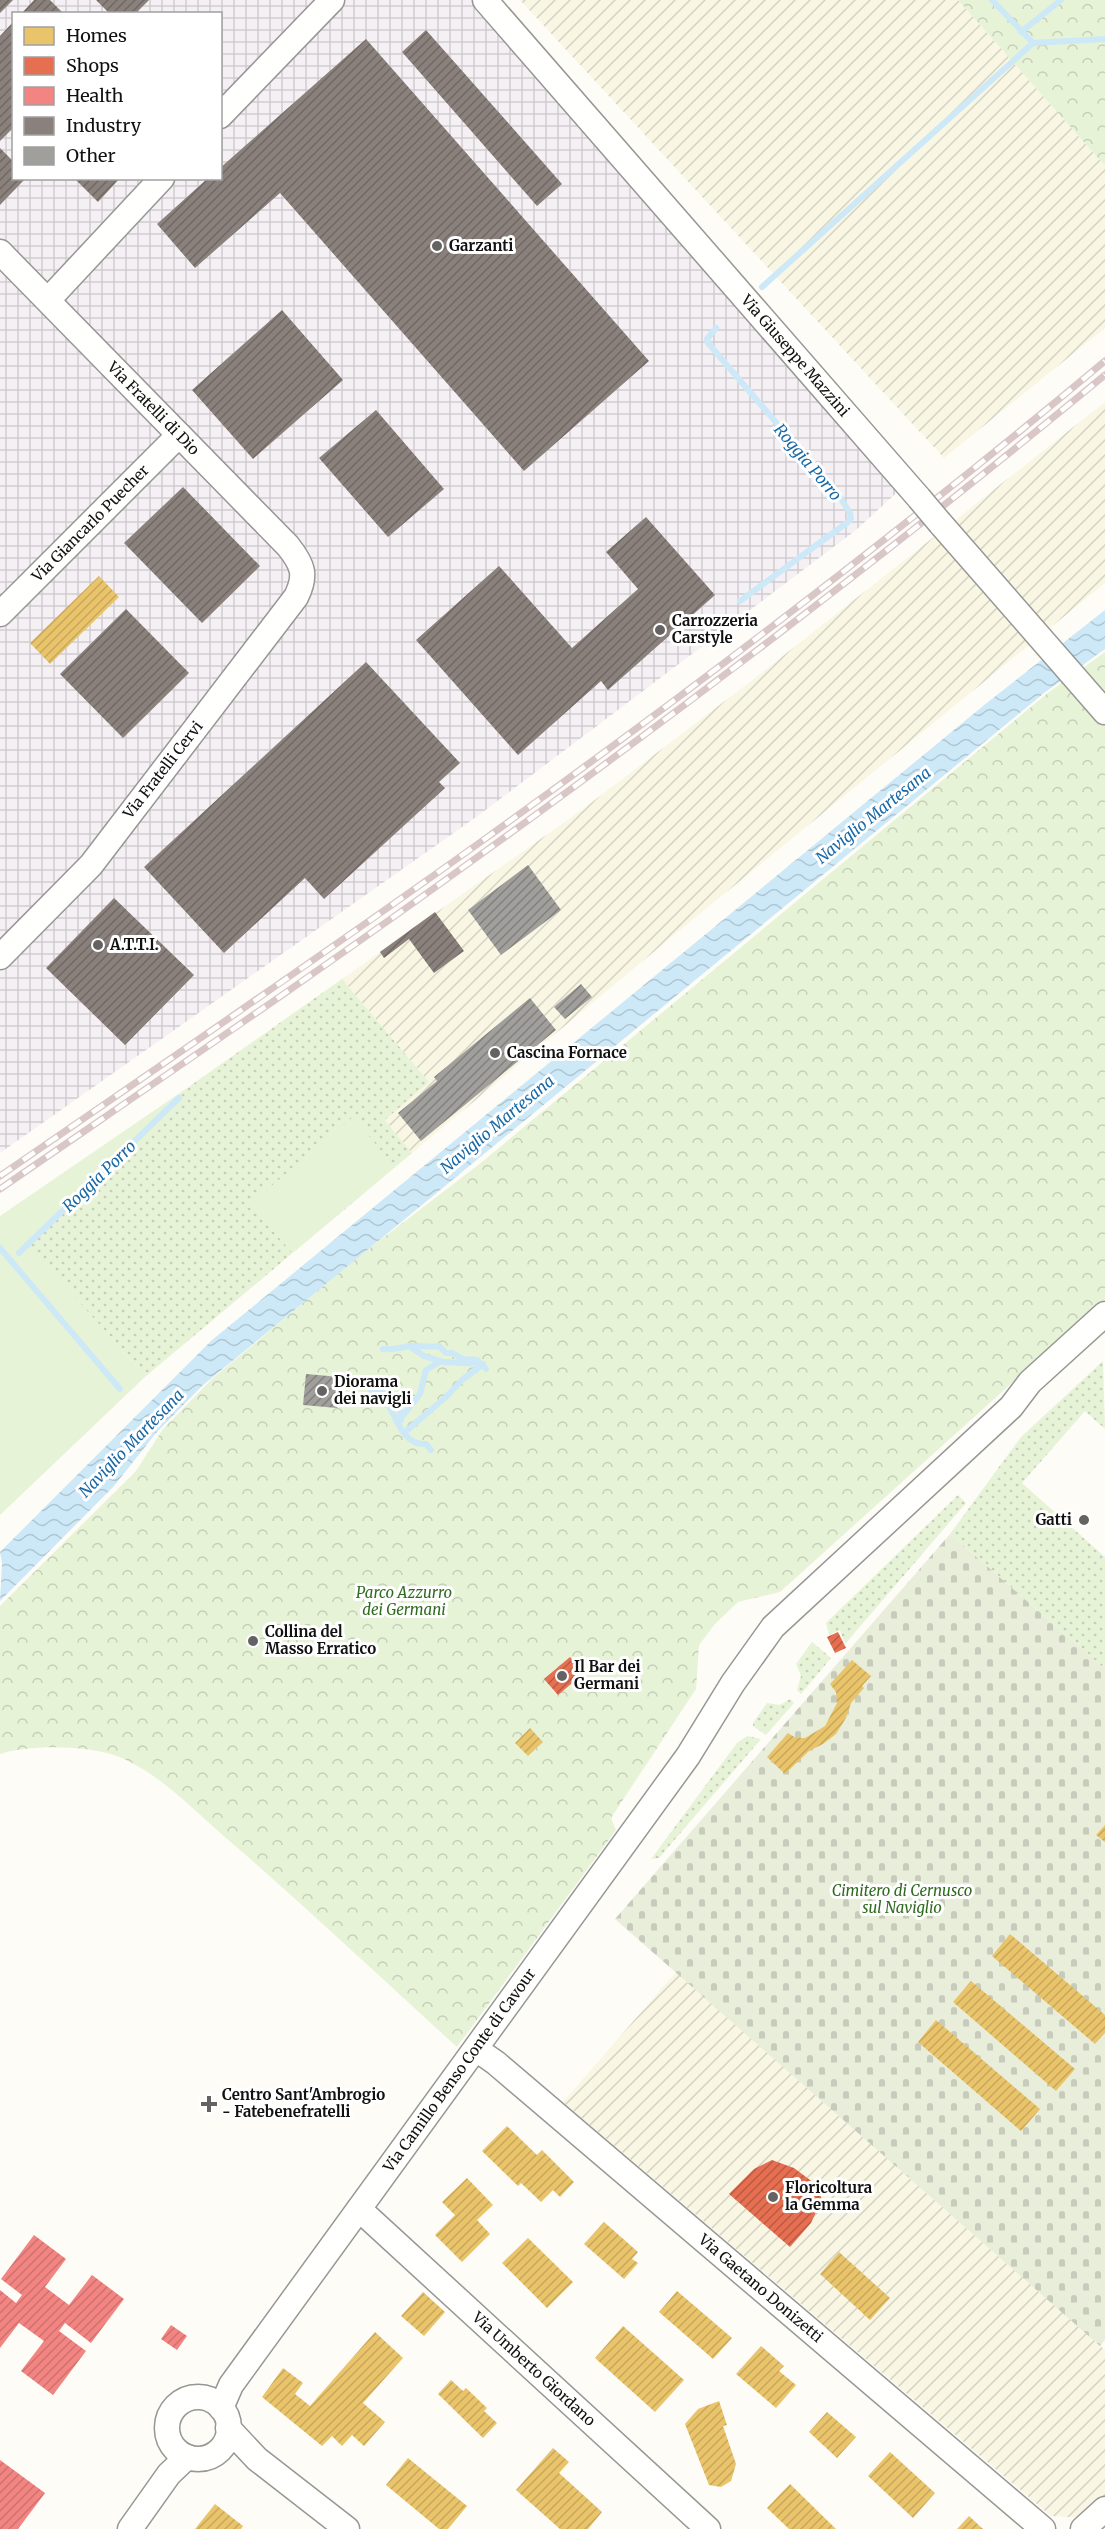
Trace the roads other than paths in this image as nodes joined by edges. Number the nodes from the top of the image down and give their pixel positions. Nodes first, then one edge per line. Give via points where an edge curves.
1 (485, 0) edge
2 (328, 2) edge
3 (222, 114) edge
4 (160, 180) edge
5 (0, 252) edge
6 (48, 300) junction
7 (179, 435) junction
8 (302, 568) joint
9 (0, 614) edge
10 (1103, 710) edge
11 (0, 957) edge
12 (1103, 1330) edge
13 (476, 2049) junction
14 (359, 2209) junction
15 (218, 2411) junction
16 (179, 2451) junction
17 (217, 2452) junction
18 (257, 2459) junction
19 (1105, 2509) edge
20 (130, 2529) edge
21 (347, 2529) edge
22 (708, 2529) edge
23 (1043, 2529) edge
24 (1083, 2529) edge

1 - 10 street, Via Giuseppe Mazzini, bridge
2 - 3 street
4 - 6 street
5 - 6 street, Via Fratelli di Dio
6 - 7 street, Via Fratelli di Dio
7 - 8 street, Via Fratelli di Dio via 283,541
7 - 9 street, Via Giancarlo Puecher
8 - 11 street, Via Fratelli Cervi via 304,579 296,597 98,855
12 - 13 street, Via Camillo Benso Conte di Cavour via 1030,1382 1011,1407 773,1627 688,1756
13 - 14 street, Via Camillo Benso Conte di Cavour
13 - 23 street, Via Gaetano Donizetti
14 - 15 street, Via Camillo Benso Conte di Cavour via 231,2385
14 - 22 street, Via Umberto Giordano
15 - 16 street via 186,2399 172,2411 167,2430
15 - 17 street via 225,2442
15 - 18 street
16 - 17 street via 202,2459
16 - 20 street via 169,2474
17 - 18 street
18 - 21 street
19 - 24 street

